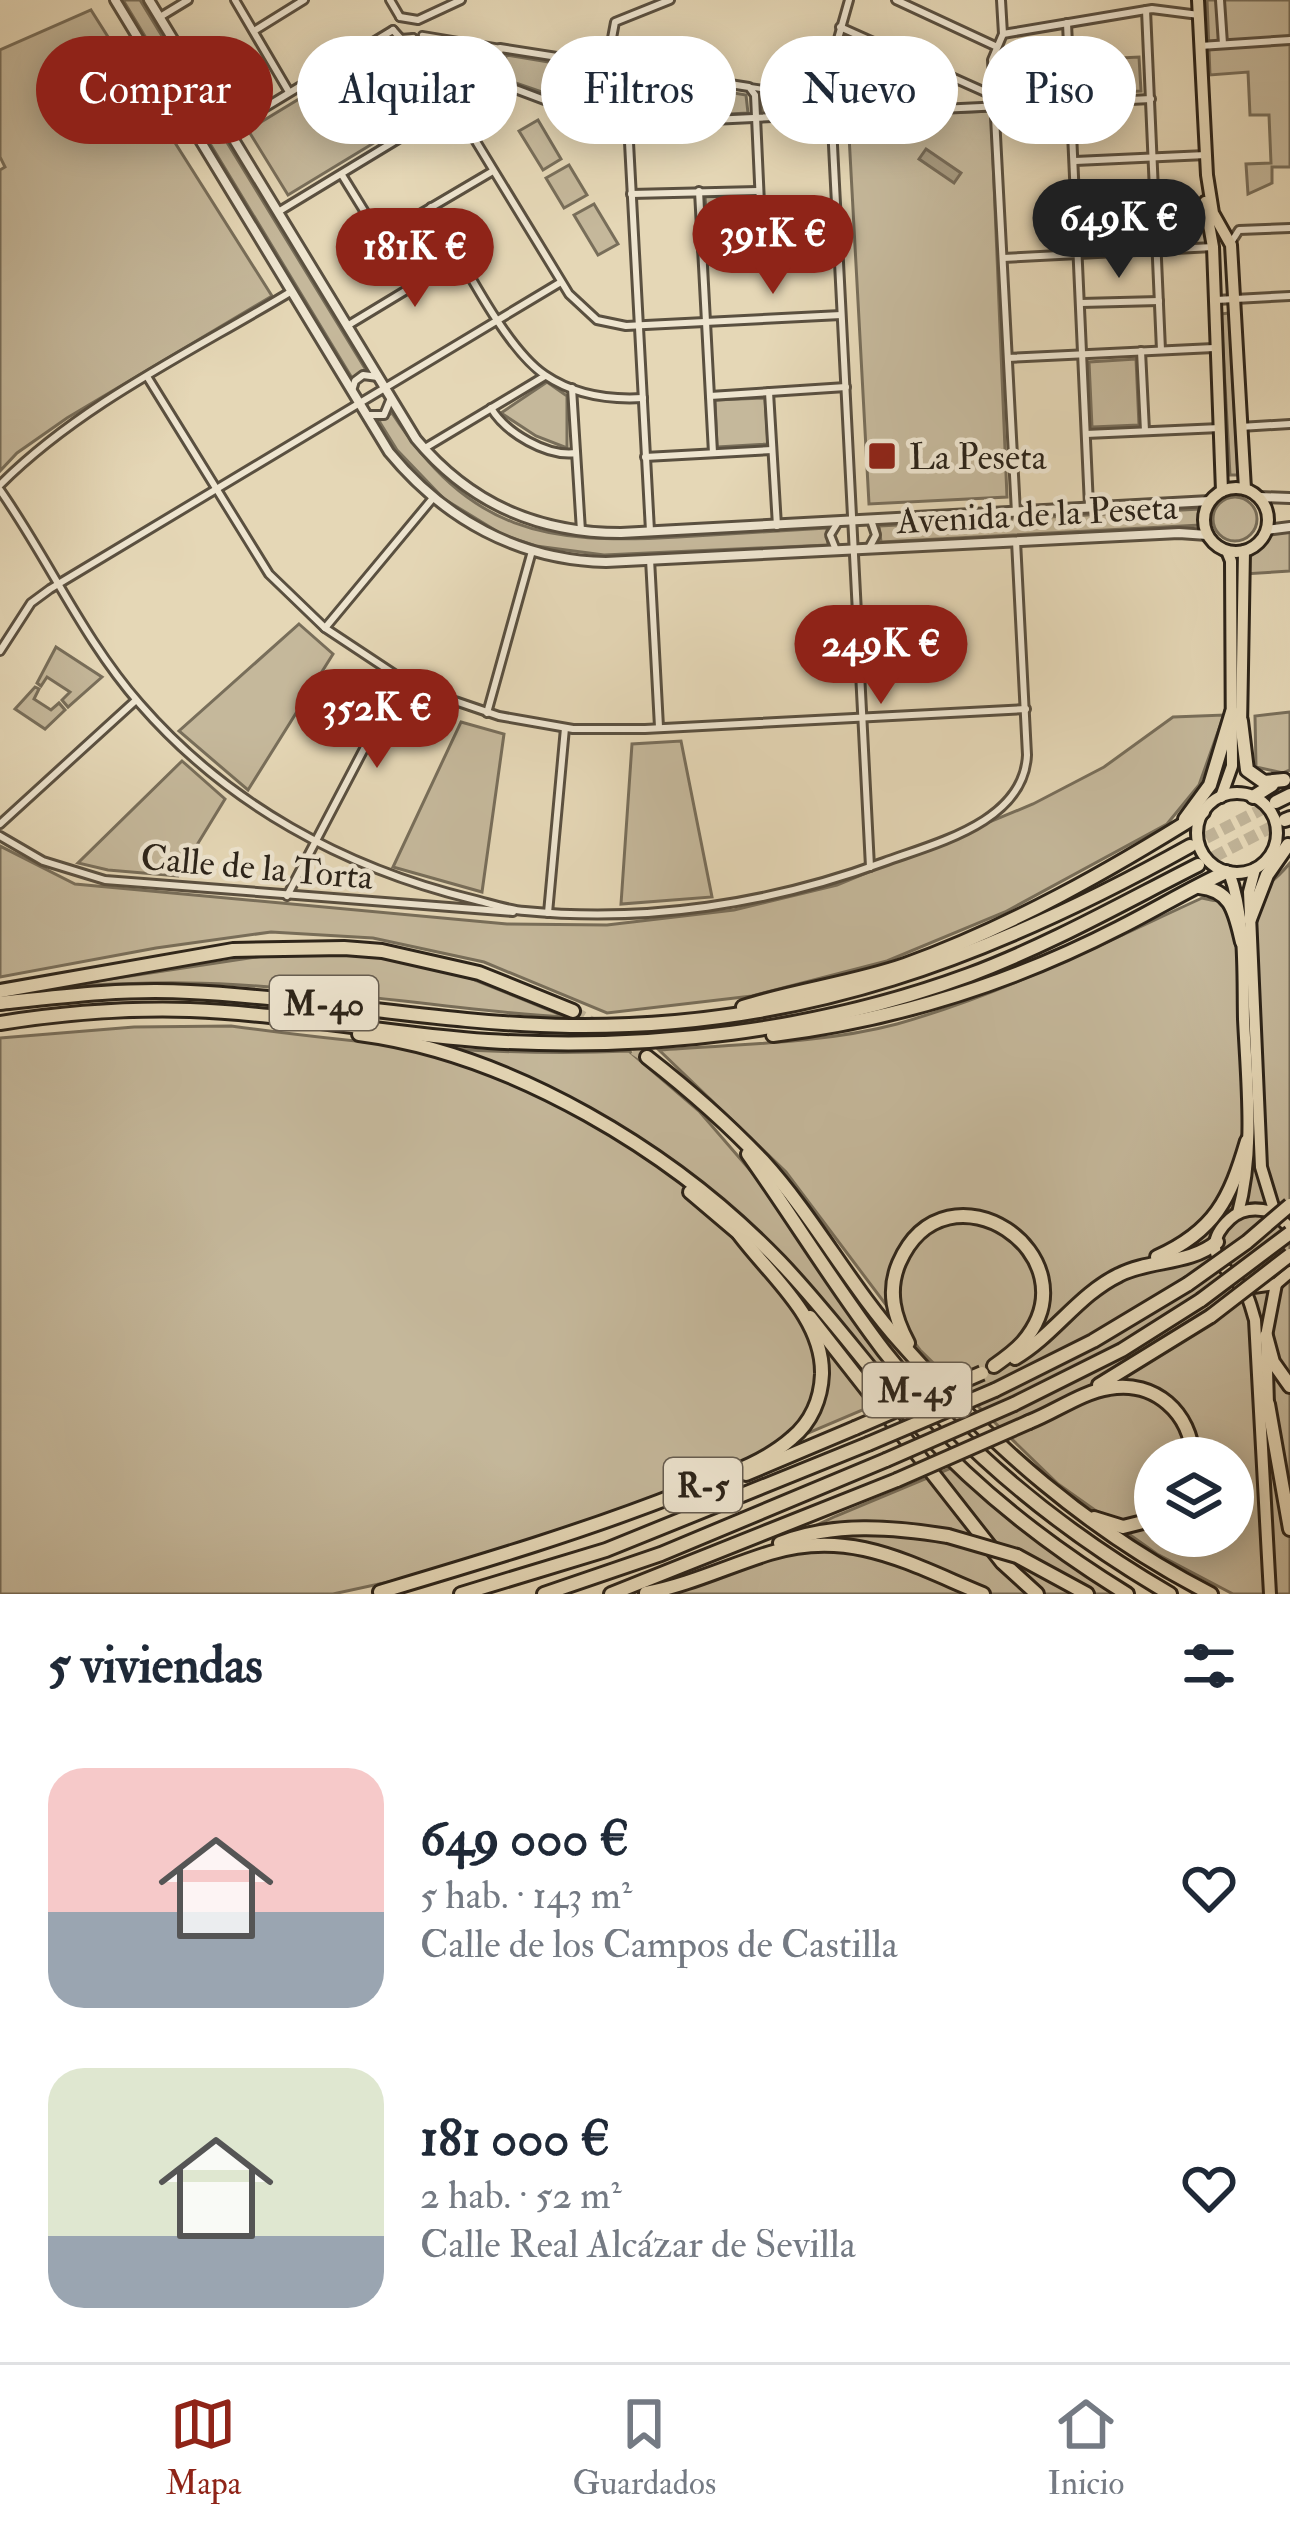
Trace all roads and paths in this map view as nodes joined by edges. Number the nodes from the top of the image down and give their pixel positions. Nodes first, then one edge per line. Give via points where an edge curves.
1 (115, 0) edge
2 (148, 0) edge
3 (188, 0) edge
4 (235, 0) edge
5 (304, 0) edge
6 (390, 0) edge
7 (670, 0) edge
8 (849, 0) edge
9 (896, 0) edge
10 (1001, 0) edge
11 (1198, 0) edge
12 (1220, 0) edge
13 (454, 2) edge
14 (1146, 10) junction
15 (1199, 15) junction
16 (400, 17) junction
17 (160, 18) junction
18 (416, 20) junction
19 (1067, 23) junction
20 (840, 27) junction
21 (394, 30) junction
22 (254, 31) junction
23 (422, 34) dead end
24 (1004, 34) joint
25 (171, 36) edge
26 (398, 36) edge
27 (415, 36) edge
28 (433, 36) edge
29 (613, 36) edge
30 (839, 36) edge
31 (1068, 36) edge
32 (982, 40) edge
33 (1290, 40) edge
34 (1223, 44) junction
35 (1200, 46) junction
36 (736, 85) edge
37 (749, 87) junction
38 (760, 89) edge
39 (982, 91) edge
40 (290, 92) junction
41 (1151, 99) junction
42 (1136, 100) edge
43 (273, 102) edge
44 (755, 119) junction
45 (760, 119) edge
46 (736, 120) edge
47 (236, 144) edge
48 (392, 144) edge
49 (477, 144) edge
50 (629, 144) edge
51 (833, 144) edge
52 (997, 144) edge
53 (1074, 144) edge
54 (1206, 155) junction
55 (1153, 158) junction
56 (1075, 160) junction
57 (494, 171) junction
58 (342, 175) junction
59 (1207, 175) junction
60 (699, 191) junction
61 (758, 191) junction
62 (631, 194) junction
63 (431, 207) junction
64 (278, 212) junction
65 (1112, 212) dead end
66 (1290, 227) edge
67 (381, 237) junction
68 (838, 243) junction
69 (1231, 245) junction
70 (762, 247) junction
71 (1213, 247) junction
72 (1114, 249) junction
73 (1156, 249) junction
74 (702, 250) junction
75 (1079, 252) junction
76 (461, 257) junction
77 (1003, 258) junction
78 (561, 282) junction
79 (411, 287) junction
80 (292, 291) junction
81 (1290, 296) edge
82 (1234, 299) junction
83 (1214, 300) junction
84 (1159, 301) junction
85 (1082, 303) junction
86 (841, 315) junction
87 (498, 319) junction
88 (706, 322) junction
89 (638, 325) junction
90 (347, 326) junction
91 (1217, 347) junction
92 (1161, 350) junction
93 (1141, 351) junction
94 (1082, 354) junction
95 (1008, 358) junction
96 (544, 376) junction
97 (378, 377) junction
98 (148, 378) junction
99 (384, 387) junction
100 (846, 387) junction
101 (572, 388) junction
102 (352, 391) junction
103 (769, 392) junction
104 (710, 396) junction
105 (391, 398) junction
106 (643, 398) junction
107 (359, 403) junction
108 (491, 408) junction
109 (367, 415) junction
110 (1290, 424) edge
111 (1240, 427) junction
112 (1222, 428) junction
113 (1144, 431) junction
114 (1086, 434) junction
115 (424, 448) junction
116 (772, 450) junction
117 (576, 453) junction
118 (712, 453) junction
119 (645, 457) junction
120 (0, 488) edge
121 (215, 489) junction
122 (1245, 489) junction
123 (1222, 490) junction
124 (1258, 497) junction
125 (1290, 498) edge
126 (434, 499) junction
127 (1210, 501) junction
128 (1090, 510) junction
129 (1016, 513) junction
130 (871, 520) junction
131 (852, 521) junction
132 (838, 522) junction
133 (777, 526) junction
134 (1290, 527) edge
135 (1266, 530) junction
136 (580, 531) junction
137 (650, 531) junction
138 (1207, 535) junction
139 (1016, 541) junction
140 (869, 548) junction
141 (854, 549) junction
142 (836, 550) junction
143 (532, 551) junction
144 (1227, 551) junction
145 (1244, 551) junction
146 (650, 559) junction
147 (58, 585) junction
148 (325, 628) junction
149 (0, 651) edge
150 (400, 680) junction
151 (136, 700) junction
152 (1026, 709) junction
153 (487, 713) junction
154 (1237, 717) junction
155 (861, 718) junction
156 (659, 727) junction
157 (565, 728) junction
158 (1287, 778) edge
159 (1290, 795) edge
160 (1251, 796) junction
161 (1221, 797) junction
162 (1276, 802) tunnel mouth
163 (1203, 812) junction
164 (0, 824) edge
165 (1174, 830) junction
166 (0, 836) edge
167 (316, 843) junction
168 (1289, 844) edge
169 (1190, 846) tunnel mouth
170 (1271, 854) junction
171 (1198, 865) tunnel mouth
172 (870, 867) junction
173 (1255, 869) junction
174 (1227, 872) junction
175 (1192, 888) junction
176 (425, 889) junction
177 (287, 896) junction
178 (420, 907) junction
179 (520, 911) junction
180 (548, 913) junction
181 (1250, 920) junction
182 (1242, 942) junction
183 (0, 992) edge
184 (0, 1003) edge
185 (573, 1011) tunnel mouth
186 (240, 1014) junction
187 (713, 1016) junction
188 (0, 1023) edge
189 (634, 1042) junction
190 (647, 1058) tunnel mouth
191 (601, 1124) junction
192 (726, 1125) junction
193 (1247, 1141) junction
194 (1290, 1205) edge
195 (1238, 1214) junction
196 (1275, 1214) junction
197 (1290, 1231) edge
198 (740, 1234) junction
199 (1217, 1242) junction
200 (1290, 1255) edge
201 (1290, 1272) edge
202 (1122, 1273) junction
203 (1276, 1284) junction
204 (1243, 1287) junction
205 (1266, 1336) junction
206 (918, 1360) junction
207 (988, 1370) junction
208 (1290, 1386) edge
209 (1268, 1404) junction
210 (1029, 1422) junction
211 (1189, 1437) edge
212 (1052, 1492) junction
213 (1134, 1526) edge
214 (1290, 1529) edge
215 (375, 1593) edge
216 (461, 1594) edge
217 (544, 1594) edge
218 (611, 1594) edge
219 (645, 1594) edge
220 (983, 1594) edge
221 (1037, 1594) edge
222 (1088, 1594) edge
223 (1127, 1594) edge
224 (1169, 1594) edge
225 (1210, 1594) edge
226 (1272, 1594) edge

1 - 80 street, Avenida de la Peseta
2 - 17 street, Avenida de la Peseta
3 - 17 street
4 - 22 street
5 - 22 street
6 - 16 street
7 - 29 street via 615,22
8 - 20 street
9 - 32 street
10 - 24 street
11 - 15 main road
12 - 34 street
13 - 18 street
14 - 15 street
14 - 19 street
14 - 41 street
15 - 35 main road
16 - 18 street
16 - 21 street
17 - 25 street, Avenida de la Peseta
18 - 27 street
19 - 24 street
19 - 31 street
20 - 30 street
20 - 39 street
21 - 26 street
21 - 40 street
22 - 40 street
23 - 28 street
33 - 34 street
34 - 35 street
35 - 54 main road
36 - 37 street
37 - 38 street
37 - 44 street
40 - 43 street
41 - 42 street
41 - 55 street
44 - 45 street
44 - 46 street
44 - 61 street
47 - 64 street, Avenida de la Peseta
48 - 58 street
49 - 57 street
50 - 62 street
51 - 68 street
52 - 77 street
53 - 56 street
54 - 55 street
54 - 59 main road
55 - 56 street
55 - 73 street
56 - 75 street
57 - 63 street
57 - 78 street
58 - 64 street
58 - 67 street
59 - 69 main road via 1213,213
59 - 71 main road
60 - 61 street
60 - 62 street
60 - 74 street
61 - 70 street
62 - 89 street
63 - 67 street
63 - 76 street
64 - 90 street, Avenida de la Peseta
65 - 72 street
66 - 69 street via 1240,230
67 - 79 street
68 - 70 street
68 - 86 street
69 - 82 main road
70 - 74 street
71 - 73 street
71 - 83 main road
72 - 73 street
72 - 75 street
73 - 84 street
74 - 88 street
75 - 77 street
75 - 85 street
76 - 79 street
76 - 87 street
77 - 95 street
78 - 87 street
78 - 89 street via 597,320
79 - 90 street
80 - 98 street
80 - 102 street, Avenida de la Peseta
81 - 82 street
82 - 83 street
82 - 111 main road
83 - 91 main road
84 - 85 street
84 - 92 street
85 - 94 street
86 - 88 street
86 - 100 street
87 - 96 street
87 - 99 street
88 - 89 street
88 - 104 street
89 - 106 street
90 - 97 street, Avenida de la Peseta
91 - 92 street
91 - 112 main road
92 - 93 street
93 - 94 street
93 - 113 street
94 - 95 street
94 - 114 street
95 - 129 street
96 - 101 street
96 - 108 street
97 - 99 street, Avenida de la Peseta
97 - 102 street via 363,375
98 - 120 street via 70,426
98 - 121 street
99 - 105 street, Avenida de la Peseta
99 - 107 street
100 - 103 street
100 - 131 street
101 - 106 street
101 - 117 street
102 - 107 street, Avenida de la Peseta
103 - 104 street
103 - 116 street
104 - 118 street
105 - 109 street via 384,416
105 - 115 street, Avenida de la Peseta
106 - 119 street
107 - 109 street, Avenida de la Peseta
107 - 121 street
108 - 115 street
108 - 117 street via 532,442
109 - 126 street, Avenida de la Peseta
110 - 111 street
111 - 122 main road
112 - 113 street
112 - 123 main road
113 - 114 street
114 - 128 street
115 - 136 street, Avenida de la Peseta via 485,501
116 - 118 street
116 - 133 street
117 - 136 street
118 - 119 street
119 - 137 street
120 - 147 street
121 - 147 street
121 - 148 street via 269,574
122 - 123 main road
122 - 124 main road
123 - 127 main road
124 - 125 street
124 - 135 main road
126 - 143 street, Avenida de la Peseta via 485,533
126 - 148 street
127 - 128 street, Avenida de la Peseta
127 - 138 main road
128 - 129 street, Avenida de la Peseta
129 - 130 street, Avenida de la Peseta
130 - 131 street, Avenida de la Peseta
130 - 140 street, Avenida de la Peseta via 877,535
131 - 132 street, Avenida de la Peseta
131 - 141 street
132 - 133 street, Avenida de la Peseta
132 - 142 street via 830,536
133 - 137 street, Avenida de la Peseta
134 - 135 street
135 - 145 main road
136 - 137 street, Avenida de la Peseta
138 - 139 street, Avenida de la Peseta
138 - 144 main road
139 - 140 street, Avenida de la Peseta
139 - 152 street
140 - 141 street, Avenida de la Peseta
141 - 142 street, Avenida de la Peseta
141 - 155 street
142 - 146 street, Avenida de la Peseta
143 - 146 street, Avenida de la Peseta via 579,561
143 - 153 street
144 - 145 main road
144 - 154 main road
145 - 154 main road
146 - 156 street
147 - 149 street via 32,603
147 - 151 street
148 - 150 street
150 - 153 street
150 - 167 street
151 - 164 street
151 - 167 street via 227,786
152 - 155 street
152 - 172 street via 1027,769 1009,802
153 - 157 street
154 - 158 highway via 1247,770 1264,782
154 - 160 main road
154 - 161 main road
154 - 165 highway via 1210,785
155 - 156 street
155 - 172 street
156 - 157 street
157 - 180 street
158 - 160 highway
159 - 162 highway
160 - 161 main road
160 - 170 main road via 1277,827
161 - 163 main road
163 - 165 highway
163 - 174 main road via 1202,853
165 - 187 highway via 1012,919 904,965
166 - 177 street, Calle de la Torta via 43,861 105,880
167 - 176 street
167 - 177 street
168 - 170 highway
168 - 181 highway
169 - 187 highway, M-40 via 1015,936 907,977 799,1006
170 - 173 main road
171 - 189 highway, M-40 via 1022,953 914,993 757,1030
172 - 180 street via 722,905
173 - 174 main road
173 - 181 main road
174 - 175 highway
174 - 182 main road
175 - 182 highway via 1228,898
175 - 189 highway via 1030,969 914,1009 767,1036
176 - 178 street via 430,899
176 - 179 street
177 - 178 street, Calle de la Torta
178 - 179 street, Calle de la Torta
179 - 180 street
181 - 196 main road via 1258,1143
182 - 193 main road
183 - 185 highway via 233,950 344,948 479,973
184 - 187 highway, M-40 via 186,991 487,1022 573,1026
186 - 188 highway, M-40 via 123,1011
186 - 189 highway, M-40 via 485,1041
186 - 191 highway, M-45 via 459,1059
190 - 192 highway, M-45
191 - 198 highway
191 - 223 highway, M-45 via 721,1204 1003,1507
192 - 206 highway, M-45 via 764,1162
192 - 224 highway, M-45 via 884,1350 938,1413 1073,1534
193 - 195 main road
193 - 202 highway via 1230,1192 1202,1232
194 - 216 highway, R-5, bridge via 1189,1284 994,1390 606,1550
195 - 196 main road
195 - 199 main road
196 - 197 main road
197 - 217 highway, R-5, bridge via 1202,1300 1014,1404 661,1554
198 - 215 highway, R-5 via 792,1298 818,1347 819,1396 796,1436 747,1466 623,1516
198 - 221 highway via 1002,1562
199 - 202 highway via 1196,1256
199 - 204 main road via 1222,1270
200 - 210 highway, bridge via 1211,1316
201 - 203 main road
202 - 207 highway via 1036,1346
203 - 204 main road
203 - 205 main road
204 - 226 main road via 1257,1338
205 - 208 highway
205 - 209 main road
206 - 207 highway via 895,1314 895,1271 916,1235 961,1216 998,1223 1022,1239 1042,1283 1036,1322
206 - 212 highway, M-45
207 - 215 highway, bridge via 578,1540
209 - 214 highway
209 - 226 main road
210 - 211 highway via 1096,1391 1136,1388 1170,1404
210 - 218 highway, bridge
212 - 213 highway via 1112,1525
212 - 225 highway, M-45 via 1131,1551
219 - 220 highway via 818,1543 870,1549
219 - 222 highway, bridge via 792,1538 868,1528 948,1536 1017,1556

